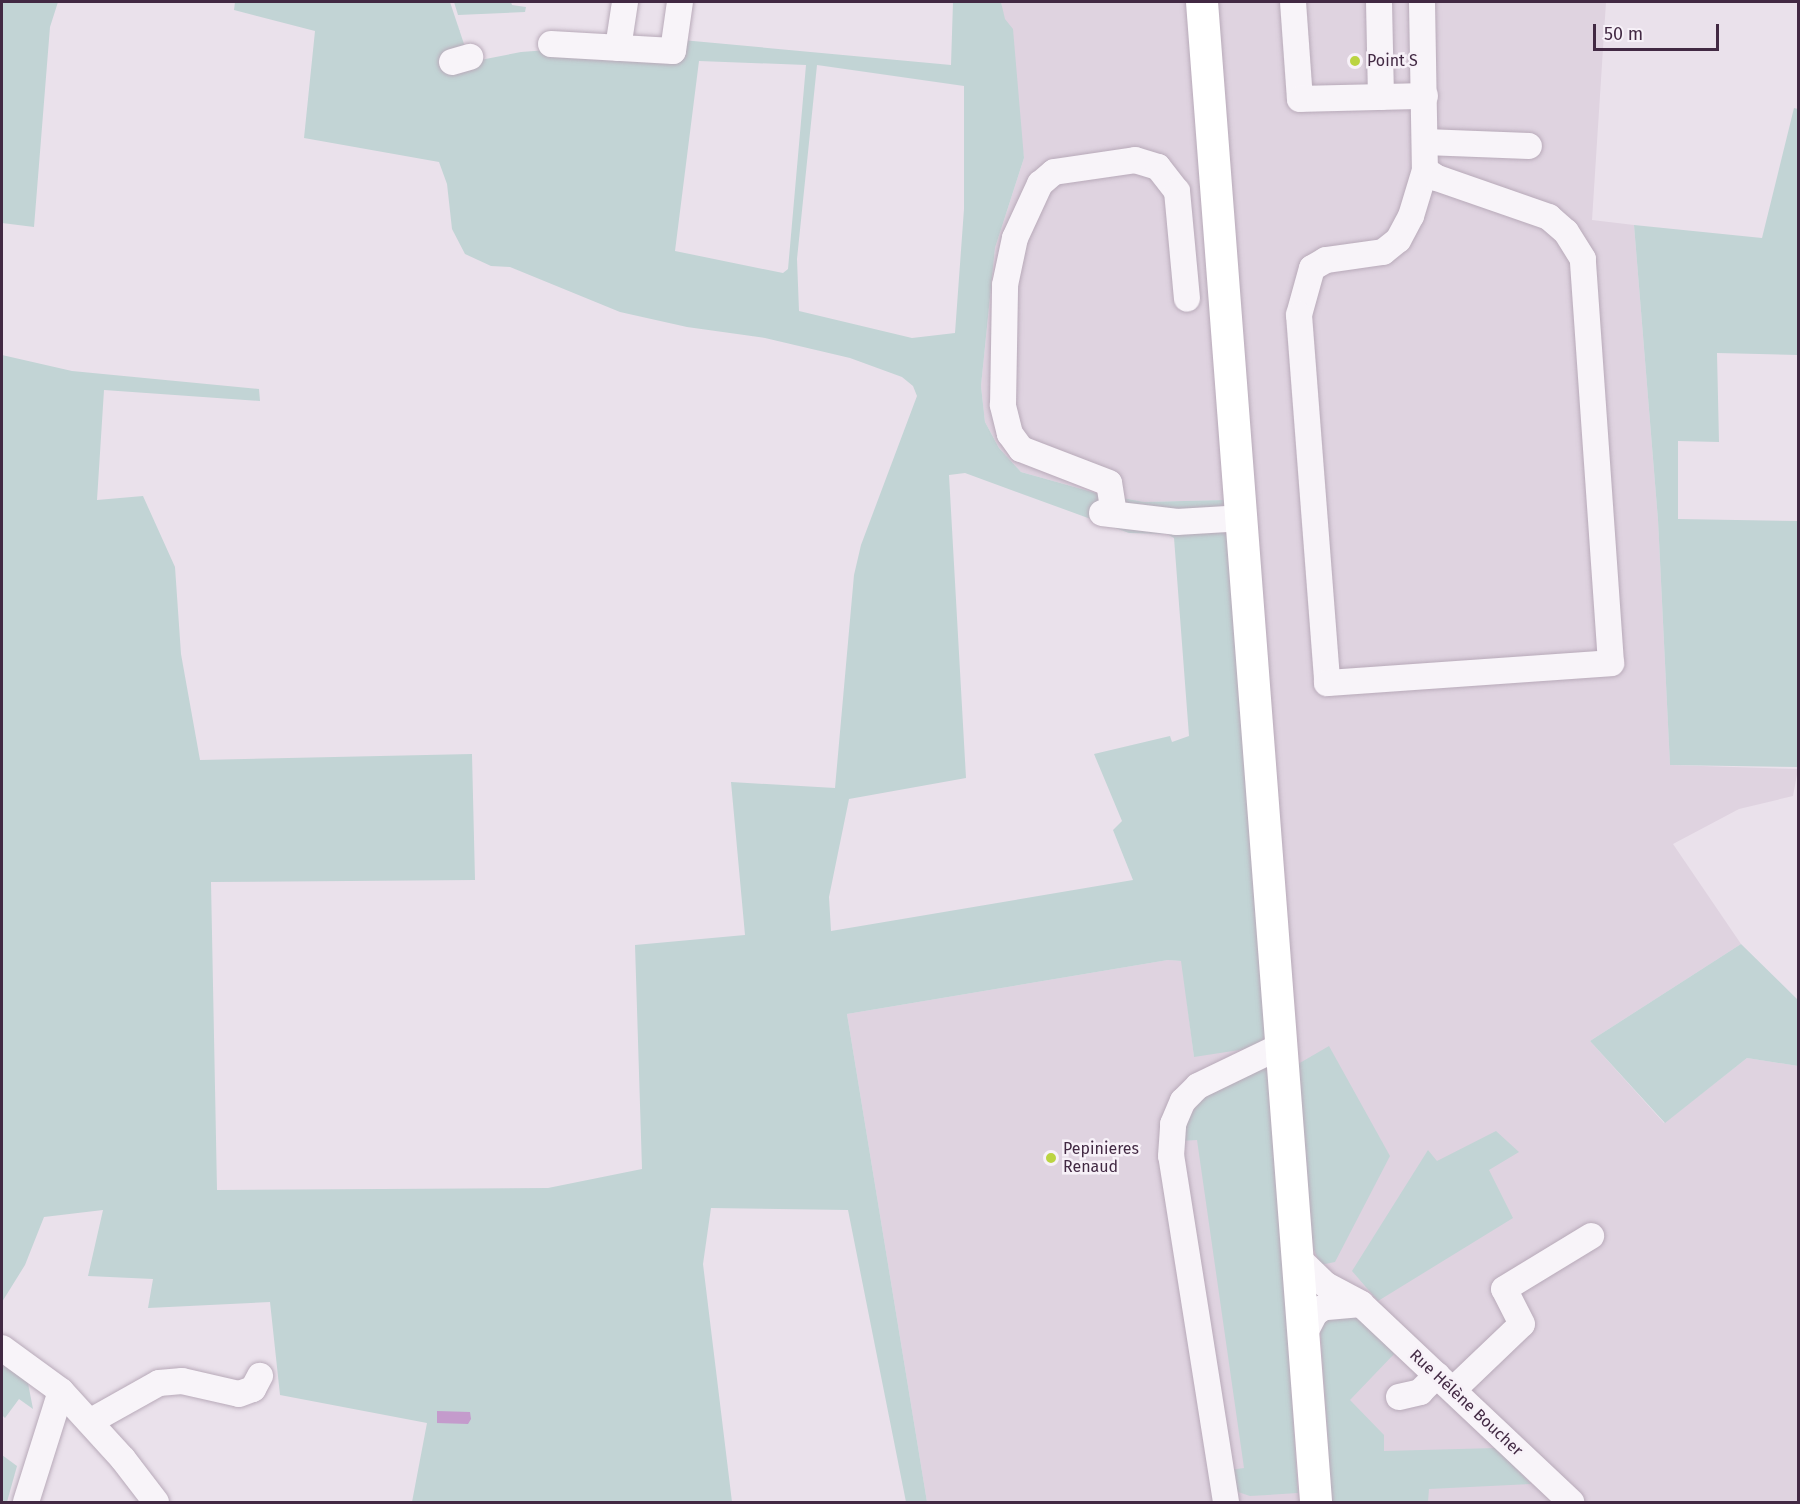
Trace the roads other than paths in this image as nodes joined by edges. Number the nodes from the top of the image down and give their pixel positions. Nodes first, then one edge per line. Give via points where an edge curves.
1 (625, 2) edge
2 (680, 2) edge
3 (1202, 2) edge
4 (1293, 2) edge
5 (1379, 2) edge
6 (1422, 2) edge
7 (550, 44) dead end
8 (618, 48) junction
9 (1425, 96) junction
10 (1381, 97) junction
11 (1425, 142) junction
12 (1528, 146) dead end
13 (1425, 170) junction
14 (1187, 299) dead end
15 (1244, 518) junction
16 (1283, 1045) junction
17 (1591, 1236) dead end
18 (1300, 1260) junction
19 (1361, 1304) junction
20 (1305, 1333) junction
21 (2, 1348) edge
22 (260, 1376) dead end
23 (1445, 1383) junction
24 (61, 1391) junction
25 (1399, 1397) dead end
26 (91, 1421) junction
27 (1315, 1502) edge
28 (26, 1503) edge
29 (156, 1503) edge
30 (1226, 1503) edge
31 (1571, 1503) edge

1 - 8 street
2 - 8 street via 673,51
3 - 15 main road
4 - 10 street via 1300,99
5 - 10 street
6 - 9 street
7 - 8 street
9 - 10 street
9 - 11 street
11 - 12 street
11 - 13 street
13 - 13 street via 1437,178 1549,217 1566,232 1582,259 1611,663 1327,683 1299,315 1312,268 1326,260 1383,252 1398,240 1411,216
14 - 15 street via 1177,191 1158,167 1135,159 1054,172 1041,184 1015,238 1005,285 1003,405 1010,434 1021,449 1109,483 1108,513 1177,522
15 - 16 main road
16 - 18 main road
16 - 30 street via 1198,1086 1183,1101 1173,1124 1171,1156
17 - 23 street via 1504,1289 1522,1324
18 - 19 street, Rue Hélène Boucher via 1326,1285
18 - 20 main road
19 - 20 street via 1324,1307 1315,1313
19 - 23 street, Rue Hélène Boucher
20 - 27 main road
21 - 24 street
22 - 26 street via 253,1389 239,1394 182,1381 159,1383
23 - 25 street
23 - 31 street, Rue Hélène Boucher
24 - 26 street
24 - 28 street
26 - 29 street

